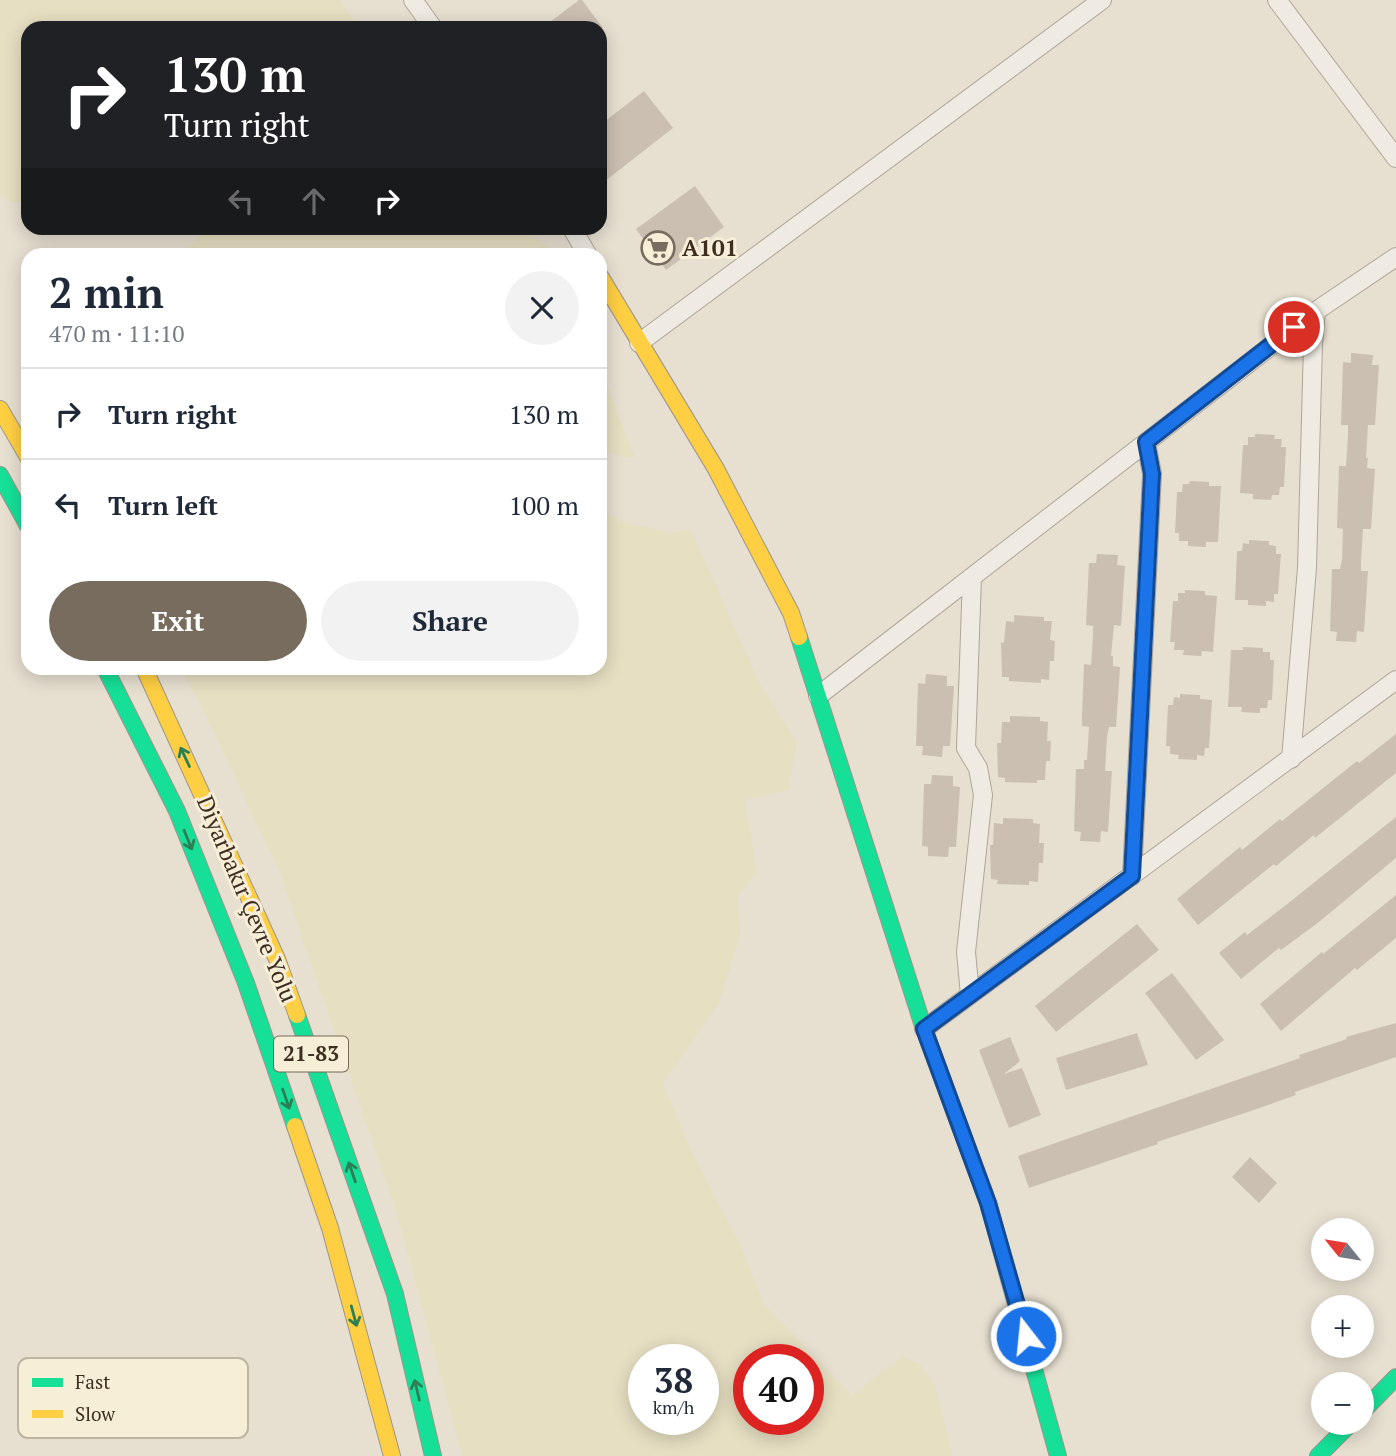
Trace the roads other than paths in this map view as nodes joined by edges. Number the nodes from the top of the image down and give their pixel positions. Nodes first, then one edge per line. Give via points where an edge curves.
1 (414, 0) edge
2 (1102, 0) edge
3 (1277, 0) edge
4 (428, 21) edge
5 (1396, 158) edge
6 (1396, 257) edge
7 (607, 288) edge
8 (1316, 311) junction
9 (639, 344) junction
10 (0, 409) edge
11 (1146, 442) junction
12 (21, 445) edge
13 (0, 475) edge
14 (21, 513) edge
15 (972, 577) junction
16 (109, 675) edge
17 (147, 675) edge
18 (1396, 680) edge
19 (818, 696) junction
20 (1292, 759) junction
21 (1132, 876) junction
22 (970, 995) junction
23 (924, 1029) junction
24 (1396, 1377) edge
25 (1374, 1400) edge
26 (1339, 1435) edge
27 (392, 1456) edge
28 (433, 1456) edge
29 (1058, 1456) edge
30 (1318, 1456) edge

1 - 4 street
2 - 9 street
3 - 5 street
6 - 8 street
7 - 9 main road
8 - 11 street
8 - 20 street via 1307,568
9 - 19 main road via 716,468 791,613
10 - 12 main road
11 - 15 street
11 - 21 street via 1152,474
13 - 14 main road
15 - 19 street
15 - 22 street via 967,748 978,768 983,795 966,952
16 -> 27 main road, Diyarbakır Çevre Yolu / 21-83 via 177,811 246,982 330,1228
28 -> 17 main road, Diyarbakır Çevre Yolu / 21-83 via 395,1294 277,959
18 - 20 street
19 - 23 main road
20 - 21 street
21 - 22 street
22 - 23 street
23 - 29 main road via 988,1203
24 - 25 main road
26 - 30 main road

